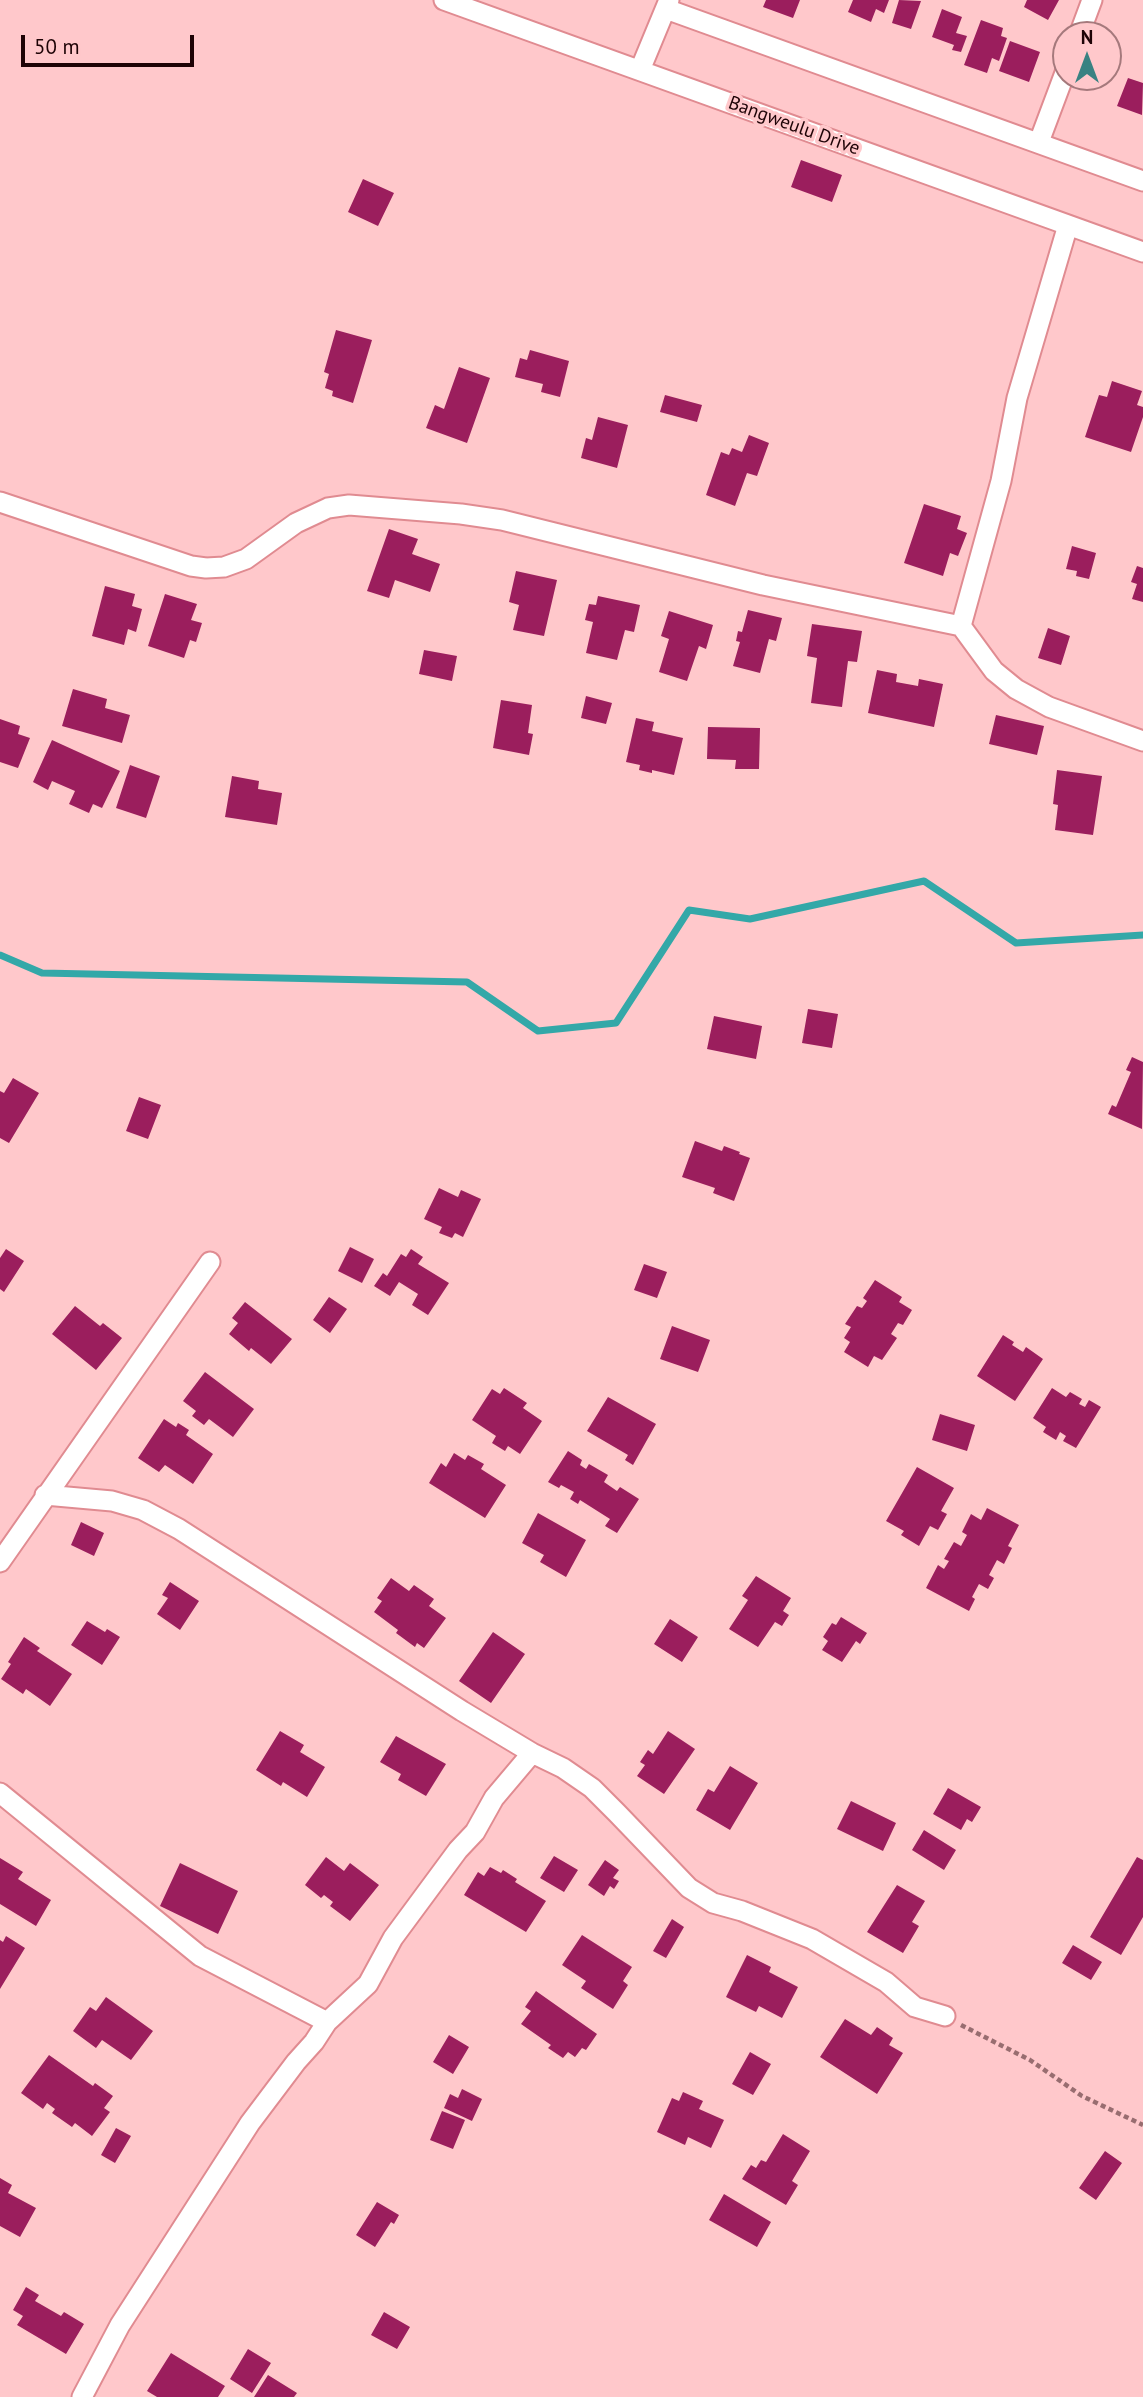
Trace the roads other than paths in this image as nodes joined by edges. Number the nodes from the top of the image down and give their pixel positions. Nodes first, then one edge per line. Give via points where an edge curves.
1 (444, 0) edge
2 (1092, 0) edge
3 (667, 4) edge
4 (1084, 21) edge
5 (640, 70) junction
6 (1058, 91) edge
7 (1039, 142) junction
8 (1143, 181) edge
9 (1068, 225) junction
10 (1143, 252) edge
11 (0, 502) edge
12 (961, 626) junction
13 (1143, 741) edge
14 (210, 1262) dead end
15 (45, 1495) junction
16 (0, 1562) edge
17 (532, 1753) junction
18 (0, 1793) edge
19 (945, 2016) road end
20 (327, 2022) junction
21 (82, 2397) edge

1 - 5 street, Bangweulu Drive
2 - 4 street
3 - 5 street
3 - 7 street
5 - 9 street, Bangweulu Drive
6 - 7 street
7 - 8 street
9 - 10 street, Bangweulu Drive
9 - 12 street via 1017,398 1001,481
11 - 12 street via 206,568 246,559 296,523 328,508 349,505 461,513 763,585
12 - 13 street via 994,671 1016,689 1049,707
14 - 15 street
15 - 16 street
15 - 17 street via 144,1510
17 - 19 street via 592,1788 689,1888 713,1903 812,1939 886,1982 915,2007
17 - 20 street via 393,1938 368,1984
18 - 20 street via 200,1956
20 - 21 street via 268,2098 171,2242

